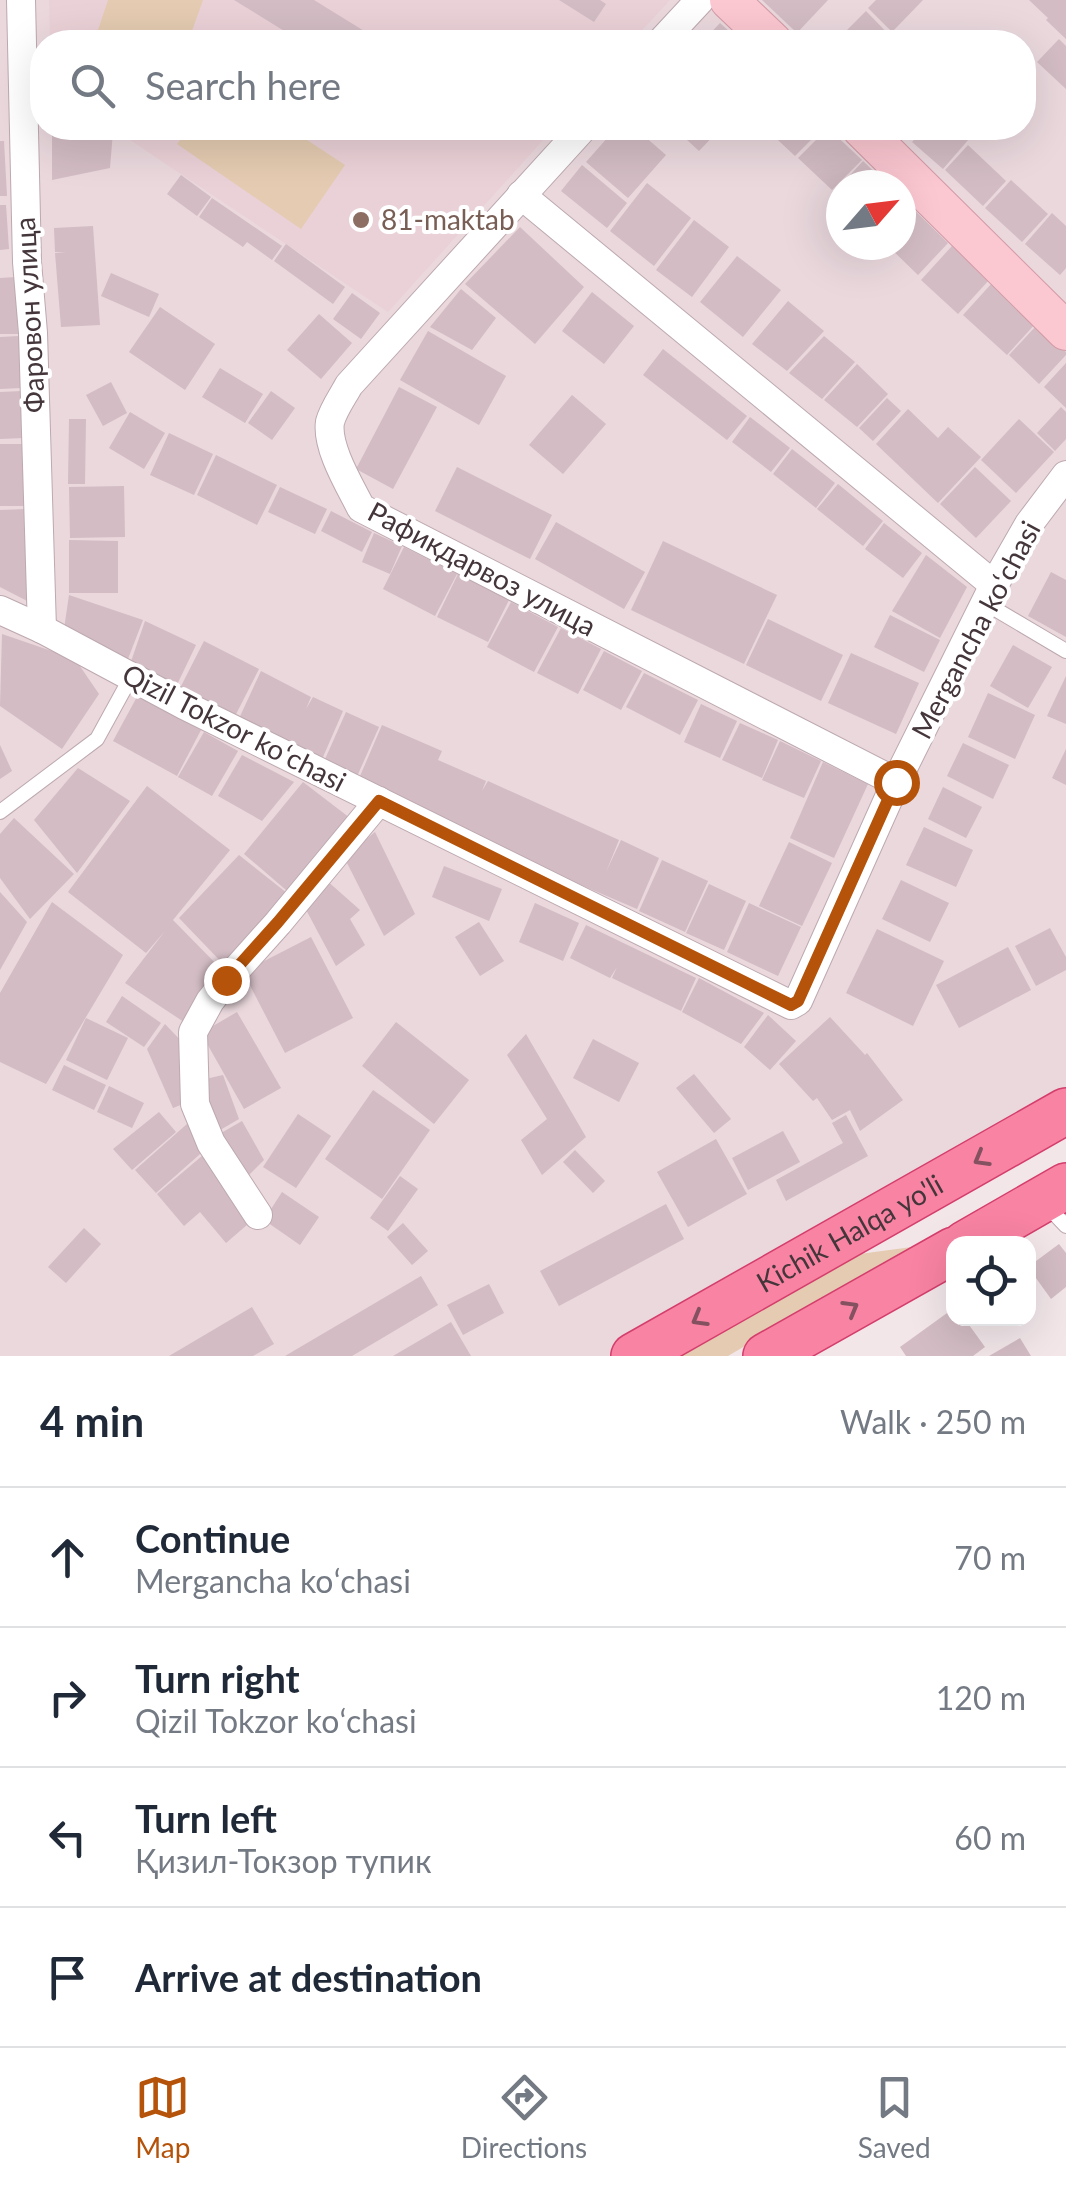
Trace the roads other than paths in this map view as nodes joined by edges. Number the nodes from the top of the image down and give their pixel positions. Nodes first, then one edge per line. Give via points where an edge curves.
1 (21, 0) edge
2 (700, 0) edge
3 (729, 0) edge
4 (672, 30) edge
5 (760, 30) edge
6 (571, 140) edge
7 (873, 140) edge
8 (520, 195) junction
9 (13, 263) edge
10 (1066, 331) edge
11 (1066, 475) edge
12 (989, 594) junction
13 (0, 610) edge
14 (42, 630) junction
15 (1066, 650) edge
16 (131, 677) junction
17 (896, 782) junction
18 (379, 801) junction
19 (0, 812) edge
20 (791, 1005) joint
21 (1066, 1110) edge
22 (920, 1194) junction
23 (1058, 1204) edge
24 (258, 1214) dead end
25 (947, 1236) edge
26 (985, 1236) edge
27 (946, 1255) edge
28 (634, 1356) edge
29 (766, 1356) edge

1 - 9 street, Фаровон улица
2 - 4 street
3 - 5 main road
6 - 8 street, Рафикдарвоз улица
7 - 10 main road
8 - 12 street
8 - 17 street, Рафикдарвоз улица via 342,397 330,422 331,442 361,508
9 - 14 street, Фаровон улица via 33,333
11 - 12 street, Mergancha koʻchasi
12 - 15 lane
12 - 17 street, Mergancha koʻchasi
13 - 14 street, Qizil Tokzor koʻchasi
14 - 16 street, Qizil Tokzor koʻchasi
16 - 18 street, Qizil Tokzor koʻchasi
16 - 19 lane via 98,739
17 - 20 street, Mergancha koʻchasi
18 - 20 street, Qizil Tokzor koʻchasi
18 - 24 street via 226,980 193,1032 195,1104 211,1143
21 -> 22 highway, Kichik Halqa yo'li
22 - 25 highway
22 -> 28 highway, Kichik Halqa yo'li
23 - 26 highway
29 -> 27 highway

